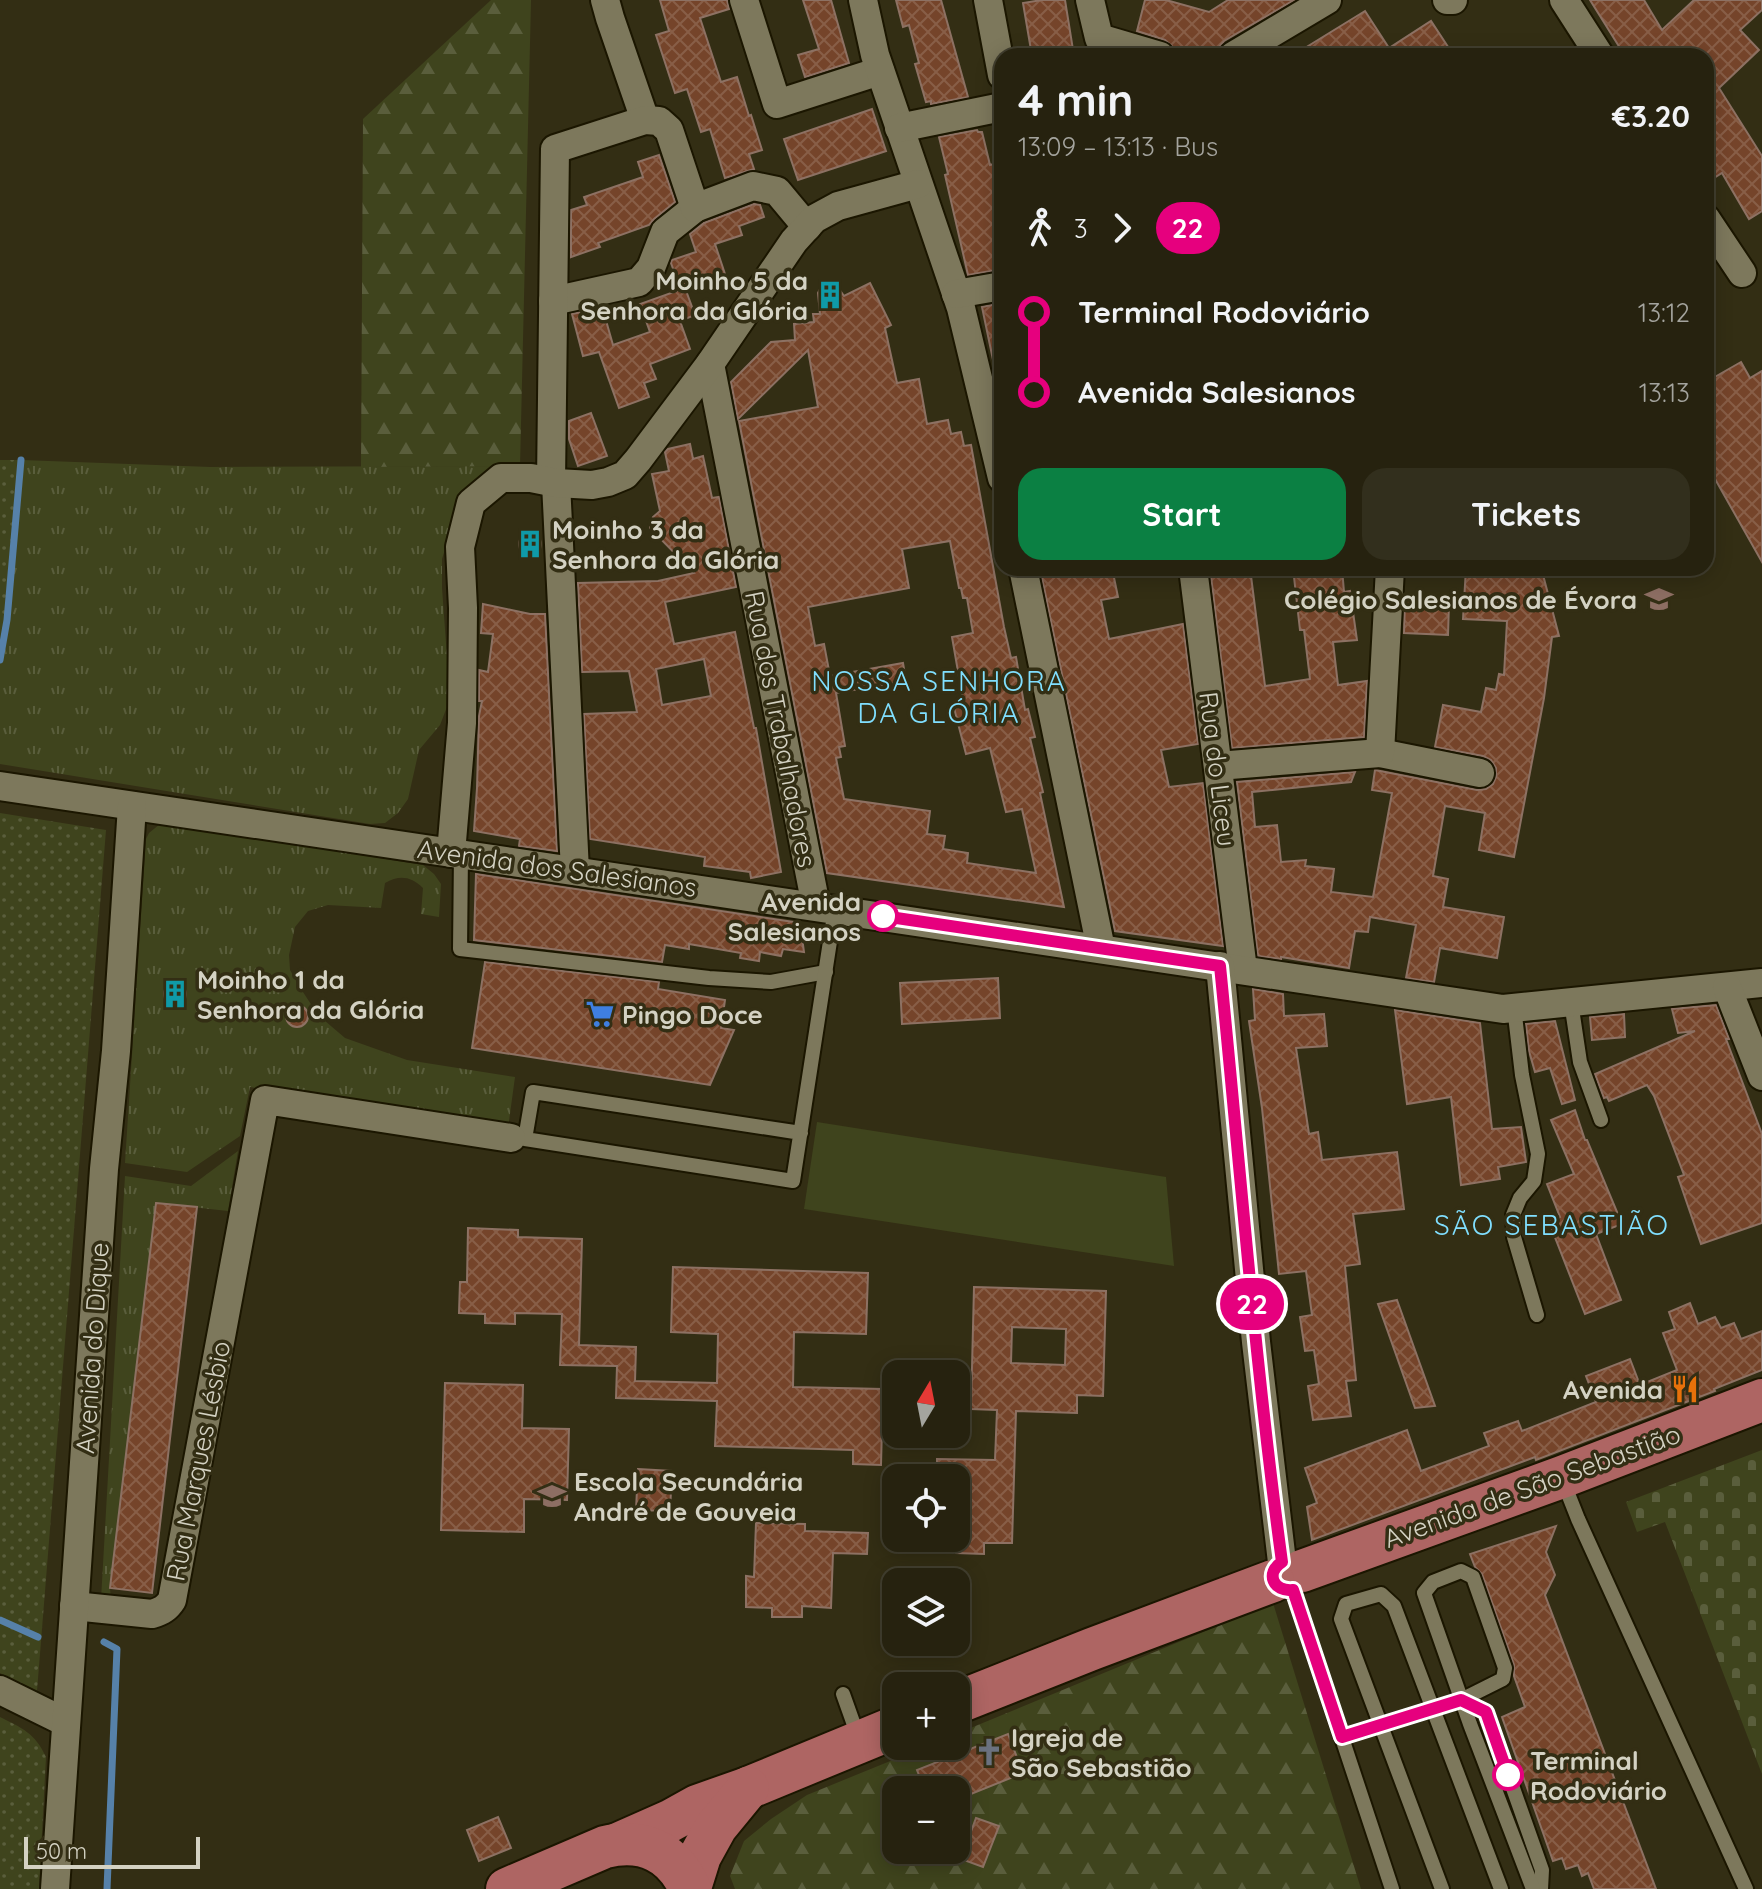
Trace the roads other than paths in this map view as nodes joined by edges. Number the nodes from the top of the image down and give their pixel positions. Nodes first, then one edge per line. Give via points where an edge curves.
1 (605, 0) edge
2 (744, 0) edge
3 (863, 0) edge
4 (988, 0) edge
5 (1090, 0) edge
6 (1327, 0) edge
7 (1447, 0) edge
8 (1453, 0) edge
9 (1564, 0) edge
10 (997, 48) edge
11 (1133, 48) edge
12 (1246, 48) edge
13 (1587, 48) edge
14 (880, 71) junction
15 (994, 109) edge
16 (657, 125) junction
17 (899, 128) junction
18 (918, 184) junction
19 (695, 208) junction
20 (807, 227) junction
21 (1714, 231) edge
22 (1742, 273) dead end
23 (994, 287) edge
24 (956, 294) junction
25 (553, 301) junction
26 (710, 364) junction
27 (994, 446) edge
28 (546, 481) junction
29 (1025, 576) edge
30 (1194, 576) edge
31 (1390, 576) edge
32 (1380, 753) junction
33 (1218, 766) junction
34 (1480, 773) dead end
35 (0, 786) edge
36 (132, 806) junction
37 (456, 854) junction
38 (575, 871) junction
39 (826, 908) junction
40 (1101, 949) junction
41 (1232, 968) junction
42 (826, 972) junction
43 (1762, 983) edge
44 (1727, 987) junction
45 (1571, 1002) junction
46 (1514, 1007) junction
47 (1762, 1076) edge
48 (1601, 1120) dead end
49 (801, 1133) junction
50 (511, 1138) dead end
51 (1537, 1315) dead end
52 (1762, 1400) edge
53 (1562, 1477) junction
54 (1288, 1576) junction
55 (74, 1606) junction
56 (0, 1690) edge
57 (843, 1694) dead end
58 (970, 1697) edge
59 (1461, 1700) junction
60 (1432, 1709) junction
61 (65, 1722) junction
62 (1381, 1725) junction
63 (878, 1735) edge
64 (1342, 1737) junction
65 (748, 1788) junction
66 (605, 1848) junction
67 (55, 1889) edge
68 (507, 1889) edge
69 (564, 1889) edge
70 (690, 1889) edge
71 (1392, 1889) edge
72 (1442, 1889) edge
73 (1501, 1889) edge
74 (1533, 1889) edge
75 (1541, 1889) edge
76 (1746, 1889) edge

1 - 16 street
2 - 14 street via 777,104
3 - 14 street
4 - 10 street
5 - 11 street via 1099,38
6 - 12 street
7 - 8 street
9 - 13 street
14 - 17 street
15 - 17 street
16 - 19 street
16 - 25 street via 555,149
17 - 18 street
18 - 20 street via 838,206
18 - 24 street
19 - 20 street via 753,186 777,191
19 - 25 street via 665,232 651,268 639,282
20 - 26 street
21 - 22 street
23 - 24 street
24 - 27 street
25 - 28 street
26 - 28 street via 625,475 592,485
26 - 39 street, Rua dos Trabalhadores
28 - 37 street via 501,478 471,503 460,547 462,723
28 - 38 street
29 - 40 street
30 - 33 street, Rua do Liceu
31 - 32 street
32 - 33 street
32 - 34 street
33 - 41 street, Rua do Liceu
35 - 36 street, Avenida dos Salesianos
36 - 37 street, Avenida dos Salesianos
36 - 55 street, Avenida do Dique
37 - 38 street, Avenida dos Salesianos
37 - 42 lane via 460,949 771,982
38 - 39 street, Avenida dos Salesianos
39 - 40 street, Avenida dos Salesianos
39 - 42 lane
40 - 41 street, Avenida dos Salesianos
41 - 46 street, Avenida dos Salesianos
41 - 54 street, Rua do Liceu via 1254,1327 1272,1489
42 - 49 lane
43 - 44 street, Avenida dos Salesianos
44 - 45 street, Avenida dos Salesianos
44 - 47 street
45 - 46 street, Avenida dos Salesianos
45 - 48 lane via 1580,1062
46 - 51 lane via 1538,1154 1534,1181 1513,1215 1514,1237
49 - 49 lane via 533,1092 525,1139 793,1181
50 - 55 street, Rua Marques Lésbio via 265,1100 172,1600 152,1614
52 - 53 main road, Avenida de São Sebastião
53 - 54 main road, Avenida de São Sebastião
53 - 76 lane
54 - 58 main road, Avenida de São Sebastião
54 - 64 lane
55 - 61 street, Avenida do Dique
56 - 61 street
57 - 63 lane
59 - 59 lane via 1424,1593 1433,1582 1461,1571 1473,1577 1505,1668 1503,1679
59 - 60 lane
59 - 74 lane
59 - 75 lane via 1486,1712 1542,1870
60 - 62 lane
60 - 62 lane via 1394,1606 1381,1594 1346,1604 1341,1619
60 - 73 lane
61 - 67 street, Avenida do Dique
62 - 64 lane
62 - 72 lane
63 - 65 main road
64 - 71 lane
65 - 66 main road
65 - 70 main road via 716,1827
66 - 68 main road
66 - 69 main road via 576,1866
66 - 70 main road via 637,1844 656,1850 673,1861

